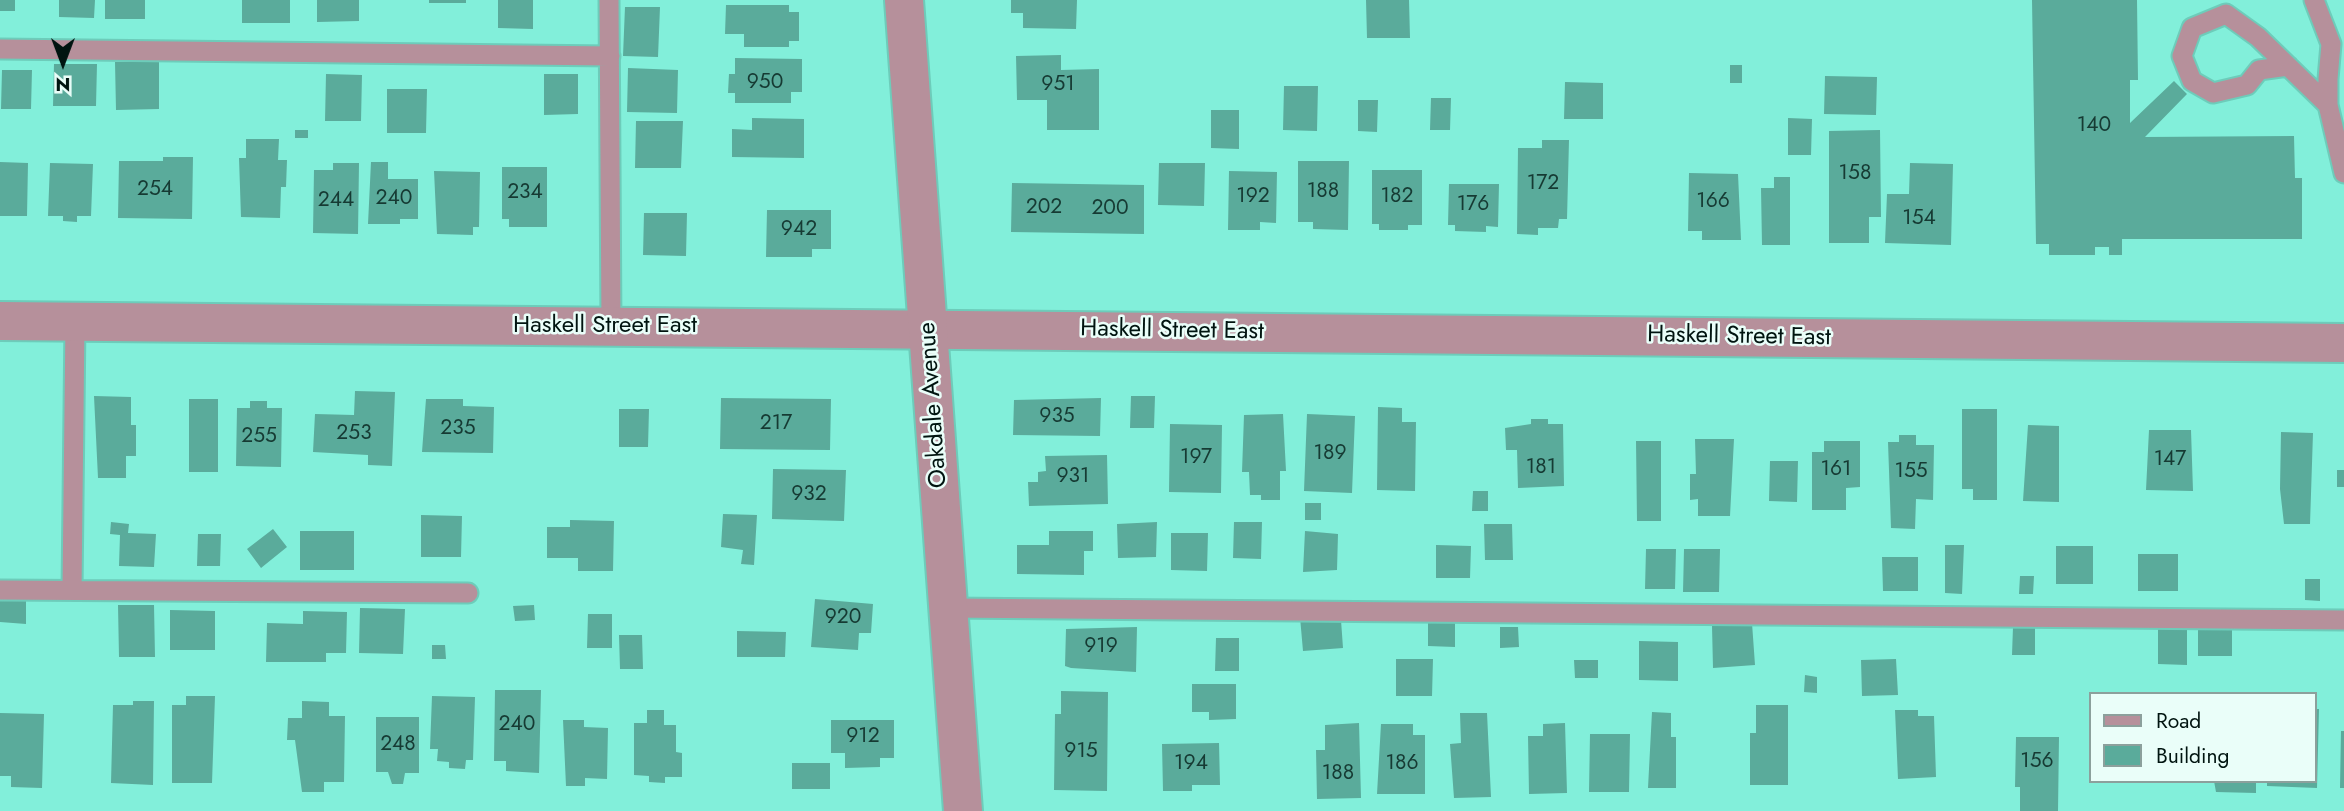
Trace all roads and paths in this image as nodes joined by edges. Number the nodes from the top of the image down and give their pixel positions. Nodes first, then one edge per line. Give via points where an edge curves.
1 (609, 0) edge
2 (904, 0) edge
3 (2314, 0) edge
4 (0, 49) edge
5 (610, 56) junction
6 (2288, 66) junction
7 (2329, 105) junction
8 (2344, 173) edge
9 (0, 321) edge
10 (75, 321) junction
11 (611, 326) junction
12 (928, 328) junction
13 (2344, 343) edge
14 (0, 590) edge
15 (72, 590) junction
16 (468, 593) dead end
17 (948, 608) junction
18 (2344, 620) edge
19 (963, 811) edge

1 - 5 lane
2 - 12 street, Oakdale Avenue
3 - 7 lane via 2332,44
4 - 5 lane
5 - 11 lane
6 - 6 lane via 2226,14 2192,28 2182,56 2192,81 2213,93 2248,85 2259,69
6 - 7 lane
7 - 8 lane
9 - 10 street, Haskell Street East
10 - 11 street, Haskell Street East
10 - 15 lane
11 - 12 street, Haskell Street East
12 - 13 street, Haskell Street East
12 - 17 street, Oakdale Avenue
14 - 15 lane
15 - 16 lane
17 - 18 lane
17 - 19 street, Oakdale Avenue

